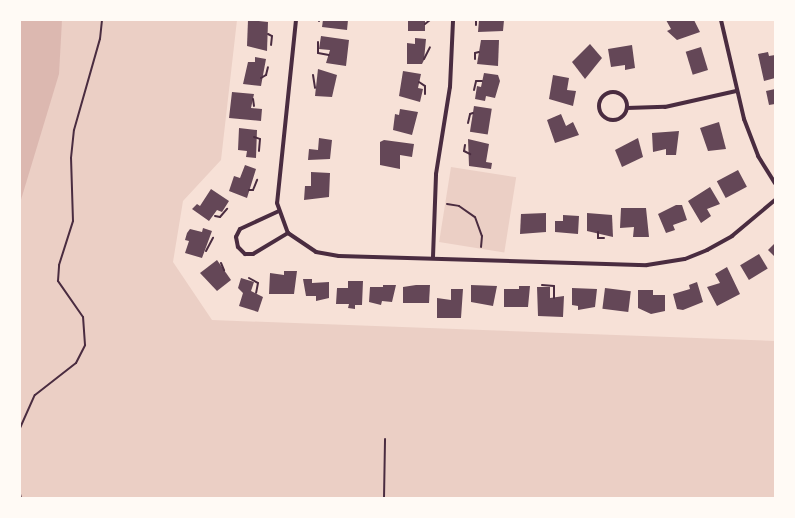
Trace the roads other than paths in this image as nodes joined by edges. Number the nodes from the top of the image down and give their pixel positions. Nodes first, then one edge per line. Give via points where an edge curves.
1 (296, 20) edge
2 (453, 20) edge
3 (721, 20) edge
4 (736, 90) junction
5 (627, 108) junction
6 (775, 183) edge
7 (775, 200) edge
8 (279, 211) junction
9 (288, 233) junction
10 (433, 257) junction

1 - 8 street via 278,189
2 - 10 street via 450,87 436,174
3 - 4 street
4 - 5 street via 665,107
4 - 6 street via 750,136
5 - 5 street via 625,98 617,93 603,96 599,105 603,117 611,121 620,119
7 - 10 street via 732,236 686,259 559,263
8 - 9 street
8 - 9 street via 240,229 236,237 238,247 245,254 253,254
9 - 10 street via 307,247 329,255

